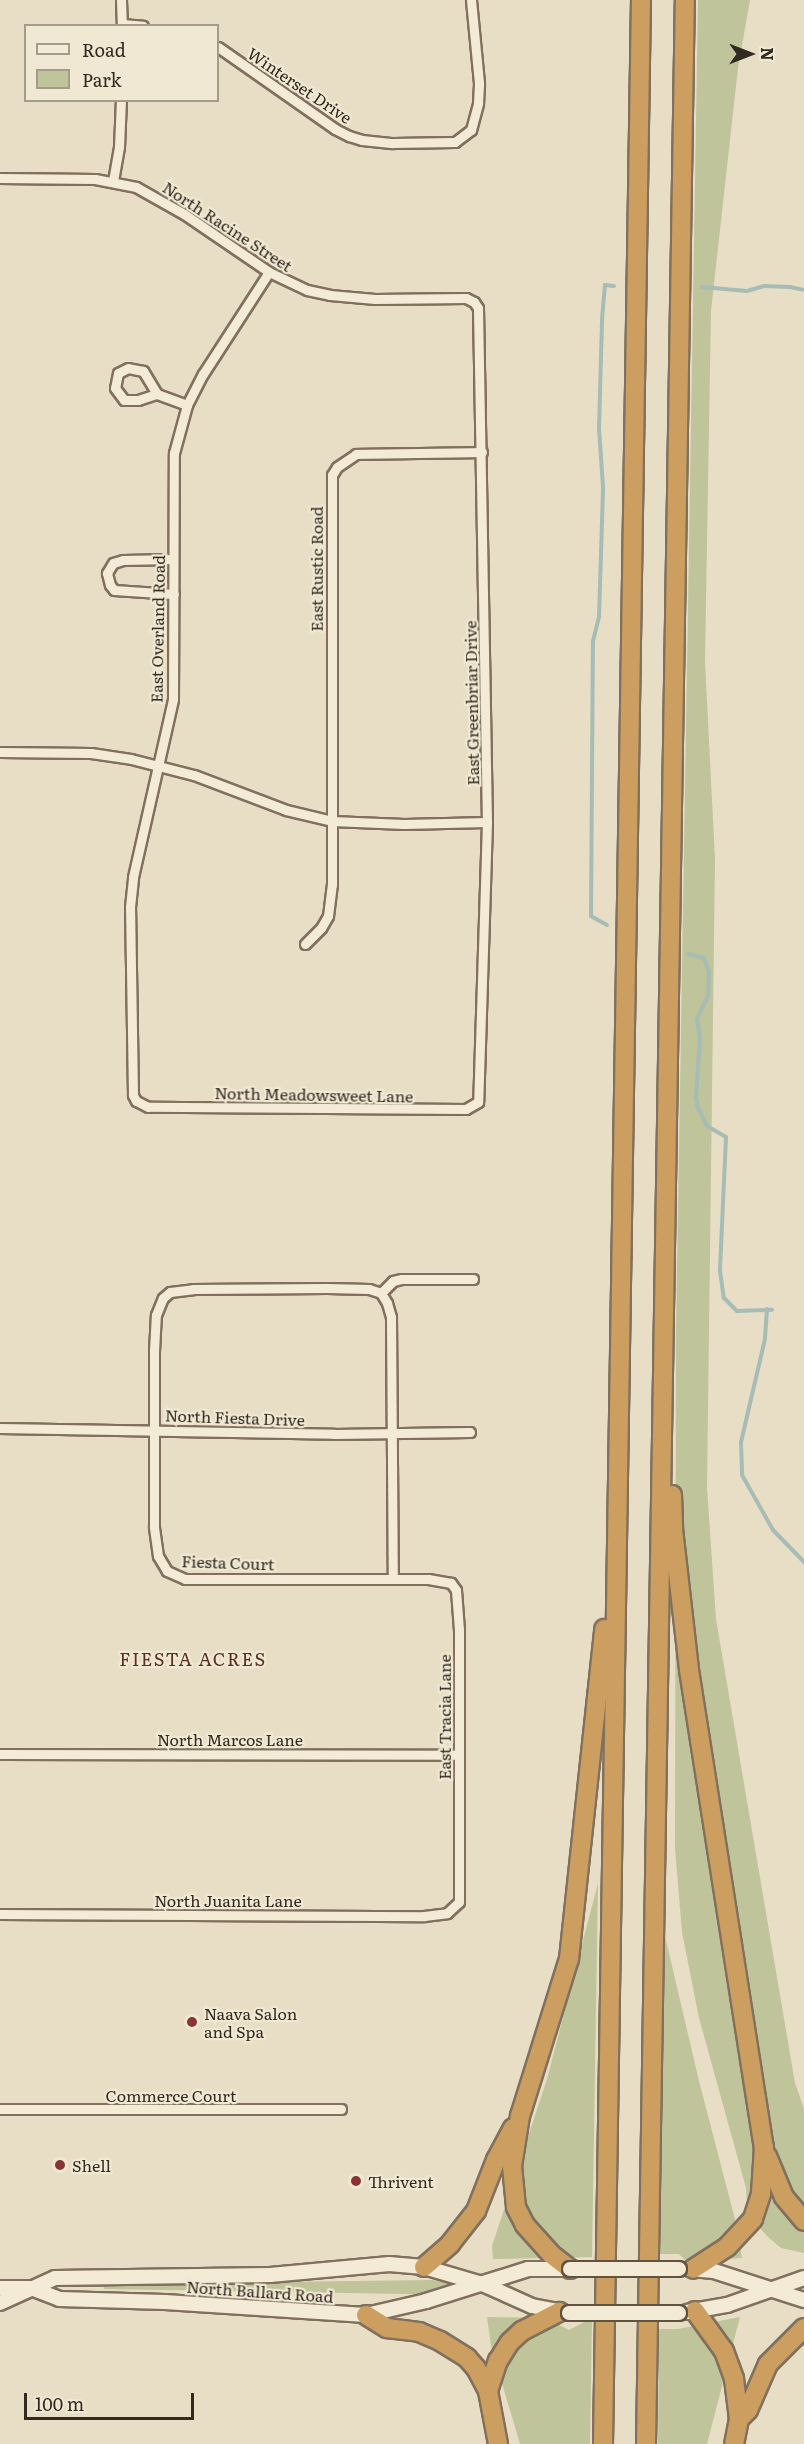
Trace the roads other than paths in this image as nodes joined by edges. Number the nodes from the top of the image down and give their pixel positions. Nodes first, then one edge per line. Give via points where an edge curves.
1 (121, 0) edge
2 (471, 0) edge
3 (641, 0) edge
4 (685, 0) edge
5 (122, 24) edge
6 (219, 48) edge
7 (121, 102) edge
8 (0, 178) edge
9 (113, 181) junction
10 (269, 272) junction
11 (475, 303) joint
12 (157, 394) junction
13 (187, 405) junction
14 (482, 452) junction
15 (173, 559) junction
16 (174, 594) junction
17 (0, 752) edge
18 (159, 765) junction
19 (332, 821) junction
20 (487, 822) junction
21 (305, 944) dead end
22 (478, 1102) joint
23 (148, 1107) joint
24 (473, 1279) dead end
25 (381, 1293) junction
26 (662, 1386) junction
27 (0, 1428) edge
28 (154, 1430) junction
29 (470, 1432) dead end
30 (392, 1434) junction
31 (616, 1527) junction
32 (393, 1579) junction
33 (0, 1754) edge
34 (459, 1755) junction
35 (454, 1908) joint
36 (0, 1914) edge
37 (0, 2109) edge
38 (341, 2109) dead end
39 (520, 2116) junction
40 (764, 2147) junction
41 (804, 2221) edge
42 (424, 2266) junction
43 (570, 2269) junction
44 (686, 2269) junction
45 (804, 2278) edge
46 (485, 2284) junction
47 (0, 2288) edge
48 (31, 2288) junction
49 (772, 2291) junction
50 (804, 2300) edge
51 (0, 2303) edge
52 (564, 2312) junction
53 (687, 2312) junction
54 (366, 2315) junction
55 (804, 2328) edge
56 (488, 2391) junction
57 (739, 2420) junction
58 (498, 2444) edge
59 (603, 2444) edge
60 (646, 2444) edge
61 (734, 2444) edge

1 - 5 street
2 - 6 street, Winterset Drive via 478,103 471,129 455,142 362,140 335,129
3 - 31 highway
4 - 26 highway
7 - 9 street
8 - 9 street, North Racine Street
9 - 10 street, North Racine Street via 160,199
10 - 11 street, North Racine Street via 287,283 330,296 466,298
10 - 13 street, East Overland Road
11 - 14 street, East Greenbriar Drive
12 - 12 street via 124,400 115,388 118,373 128,368 143,371
12 - 13 street
13 - 15 street, East Overland Road via 174,453
14 - 19 street, East Rustic Road via 356,454 332,475
14 - 20 street, East Greenbriar Drive
15 - 16 street, East Overland Road
15 - 16 street via 123,560 113,563 107,573 114,590
16 - 18 street, East Overland Road via 173,691
17 - 18 street via 91,753
18 - 19 street via 286,810
18 - 23 street, East Overland Road via 133,877 130,907 131,1084 136,1101
19 - 20 street via 404,825
19 - 21 street, East Rustic Road via 328,916
20 - 22 street, East Greenbriar Drive
22 - 23 street, North Meadowsweet Lane via 466,1109 451,1110
24 - 25 street via 402,1279 393,1281
25 - 28 street, Fiesta Court via 327,1288 170,1292 156,1315
25 - 30 street via 391,1317
26 - 40 highway via 672,1424 673,1529 688,1659
26 - 60 highway
27 - 28 street, North Fiesta Drive
28 - 30 street, North Fiesta Drive
28 - 32 street, Fiesta Court via 155,1543 167,1571 184,1579
29 - 30 street, North Fiesta Drive
30 - 32 street
31 - 39 highway via 605,1584 573,1939 565,1977
31 - 59 highway
32 - 34 street, East Tracia Lane via 443,1581 456,1590
33 - 34 street, North Marcos Lane
34 - 35 street, East Tracia Lane via 460,1893
35 - 36 street, North Juanita Lane via 424,1916
37 - 38 street, Commerce Court
39 - 42 highway via 496,2160 476,2211 450,2244
39 - 43 highway via 512,2166 516,2207 534,2236
40 - 41 highway via 784,2197
40 - 44 highway via 761,2194 753,2219 727,2247
42 - 46 main road, North Ballard Road
42 - 48 main road, North Ballard Road via 364,2264 270,2274 55,2278
43 - 44 main road, North Ballard Road, bridge
43 - 46 main road, North Ballard Road via 528,2269
44 - 49 main road, North Ballard Road via 721,2273
45 - 49 main road, North Ballard Road
46 - 52 main road, North Ballard Road via 532,2306
46 - 54 main road, North Ballard Road
47 - 48 main road, North Ballard Road
48 - 51 main road
48 - 54 main road, North Ballard Road via 59,2300 165,2302
49 - 50 main road, North Ballard Road
49 - 53 main road, North Ballard Road via 728,2305
52 - 53 main road, North Ballard Road, bridge
52 - 56 highway via 522,2331 510,2342 498,2361
53 - 57 highway via 727,2358
54 - 56 highway via 387,2328 419,2332 440,2341 467,2358
55 - 57 highway via 768,2364 748,2410
56 - 58 highway
57 - 61 highway

